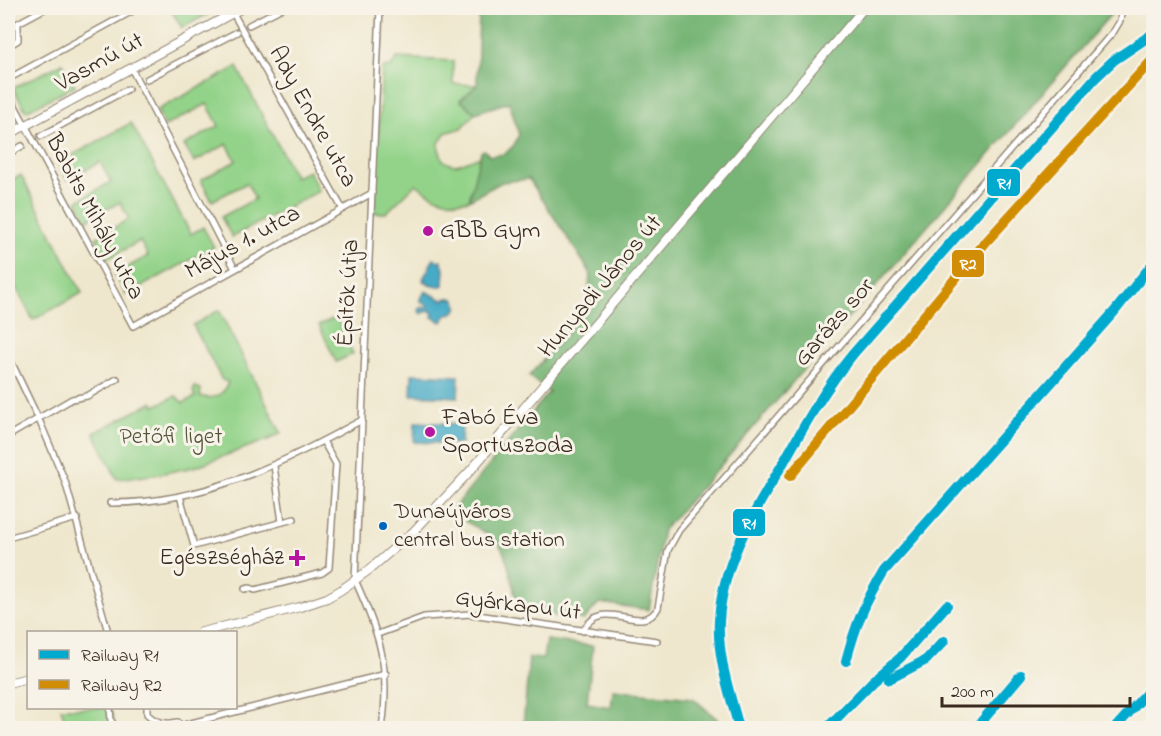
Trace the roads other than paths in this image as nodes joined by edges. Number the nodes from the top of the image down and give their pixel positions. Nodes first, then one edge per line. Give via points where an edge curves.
1 (46, 8) edge
2 (138, 8) edge
3 (242, 8) edge
4 (282, 8) edge
5 (380, 8) edge
6 (864, 8) edge
7 (1122, 8) edge
8 (233, 13) junction
9 (249, 25) dead end
10 (237, 32) dead end
11 (8, 46) edge
12 (130, 68) junction
13 (8, 79) edge
14 (147, 79) dead end
15 (128, 89) dead end
16 (8, 93) edge
17 (25, 126) junction
18 (8, 135) edge
19 (41, 136) dead end
20 (22, 147) dead end
21 (8, 154) edge
22 (372, 193) junction
23 (342, 208) junction
24 (235, 269) junction
25 (133, 326) joint
26 (8, 355) edge
27 (117, 380) dead end
28 (39, 419) junction
29 (362, 420) junction
30 (8, 436) edge
31 (323, 441) junction
32 (274, 466) junction
33 (180, 496) junction
34 (110, 503) dead end
35 (77, 518) junction
36 (294, 519) dead end
37 (282, 522) junction
38 (8, 538) edge
39 (355, 580) junction
40 (245, 589) dead end
41 (107, 631) edge
42 (209, 631) edge
43 (583, 631) junction
44 (378, 634) junction
45 (657, 641) dead end
46 (386, 674) junction
47 (27, 678) edge
48 (8, 683) edge
49 (110, 709) edge
50 (147, 709) edge
51 (187, 724) dead end
52 (116, 729) edge
53 (128, 729) edge
54 (166, 729) edge
55 (180, 729) edge
56 (382, 729) edge

1 - 11 street via 18,23 18,40
2 - 13 street, Vasmű út
3 - 8 street, Vasmű út
4 - 9 street
5 - 22 street, Építők útja
6 - 39 street, Hunyadi János út via 448,496 409,537
7 - 43 street, Garázs sor via 1114,31 679,530 668,550 658,608 653,616 643,619 602,614
8 - 12 street, Vasmű út
8 - 23 street, Ady Endre utca
10 - 14 street, Vasmű út
12 - 17 street, Vasmű út
12 - 24 street
15 - 19 street, Vasmű út
16 - 17 street, Babits Mihály utca
17 - 18 street, Vasmű út
17 - 25 street, Babits Mihály utca
20 - 21 street
22 - 23 street, Május 1. utca
22 - 29 street, Építők útja
23 - 24 street, Május 1. utca
24 - 25 street, Május 1. utca
26 - 28 street
27 - 28 street via 87,396 72,399
28 - 30 street
28 - 35 street
29 - 31 street
29 - 39 street, Építők útja
31 - 32 street
31 - 40 street via 336,464 329,568 255,590
32 - 33 street
32 - 37 street
33 - 34 street
33 - 37 street via 194,546
35 - 38 street
35 - 41 street
36 - 37 street
39 - 42 street, Hunyadi János út via 316,602
39 - 44 street
43 - 44 street, Gyárkapu út via 450,614 424,617
43 - 45 street, Gyárkapu út
44 - 46 street
46 - 51 street
46 - 56 street
47 - 48 street
49 - 52 street
50 - 55 street via 154,720 178,722
53 - 54 street via 146,724

